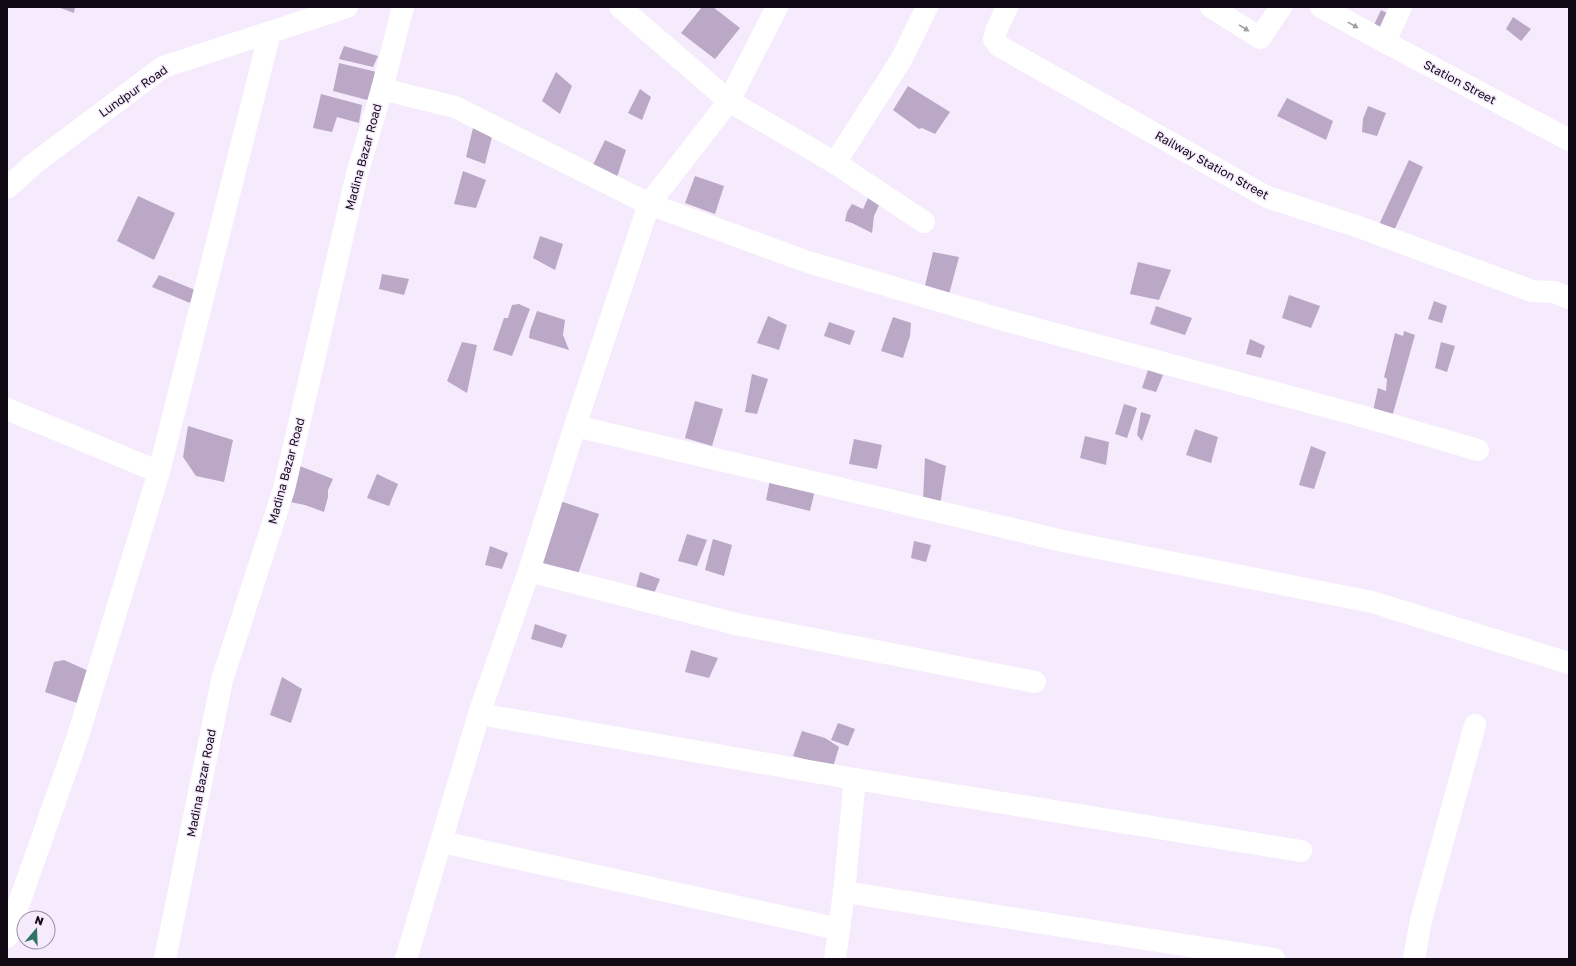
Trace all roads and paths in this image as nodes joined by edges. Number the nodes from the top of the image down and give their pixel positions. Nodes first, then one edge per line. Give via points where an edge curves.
1 (347, 7) edge
2 (403, 7) edge
3 (620, 7) edge
4 (777, 7) edge
5 (927, 7) edge
6 (1007, 7) edge
7 (1210, 7) edge
8 (1281, 7) edge
9 (1321, 7) edge
10 (1401, 7) edge
11 (270, 32) junction
12 (1384, 42) junction
13 (382, 89) junction
14 (729, 101) junction
15 (1569, 140) edge
16 (835, 163) junction
17 (7, 188) edge
18 (649, 204) junction
19 (924, 222) dead end
20 (1569, 298) edge
21 (7, 409) edge
22 (574, 426) junction
23 (1478, 450) dead end
24 (159, 472) junction
25 (529, 572) junction
26 (1569, 663) edge
27 (1035, 682) dead end
28 (479, 714) junction
29 (1476, 725) dead end
30 (855, 779) junction
31 (442, 842) junction
32 (1300, 851) dead end
33 (844, 892) junction
34 (839, 929) junction
35 (7, 937) edge
36 (165, 959) edge
37 (406, 959) edge
38 (835, 959) edge
39 (1274, 959) edge
40 (1414, 959) edge

1 - 11 street, Lundpur Road
2 - 13 street, Madina Bazar Road
3 - 14 street
4 - 14 street
5 - 16 street via 901,60
6 - 20 street, Railway Station Street via 994,39 999,46 1267,197 1359,227 1532,291 1554,292
7 -> 8 street via 1260,38
9 -> 12 street, Station Street
10 - 12 street
11 - 17 street, Lundpur Road via 163,67 35,163
11 - 24 street
12 - 15 street, Station Street
13 - 18 street via 455,107
13 - 36 street, Madina Bazar Road via 356,174 284,489 222,680
14 - 16 street
14 - 18 street
16 - 19 street
18 - 22 street
18 - 23 street via 808,262 1000,319
21 - 24 street
22 - 25 street
22 - 26 street via 1063,541 1372,602
24 - 35 street via 77,739
25 - 27 street via 736,624
25 - 28 street
28 - 30 street
28 - 31 street
29 - 40 street via 1421,920
30 - 32 street
30 - 33 street
31 - 34 street
31 - 37 street
33 - 34 street
33 - 39 street
34 - 38 street

